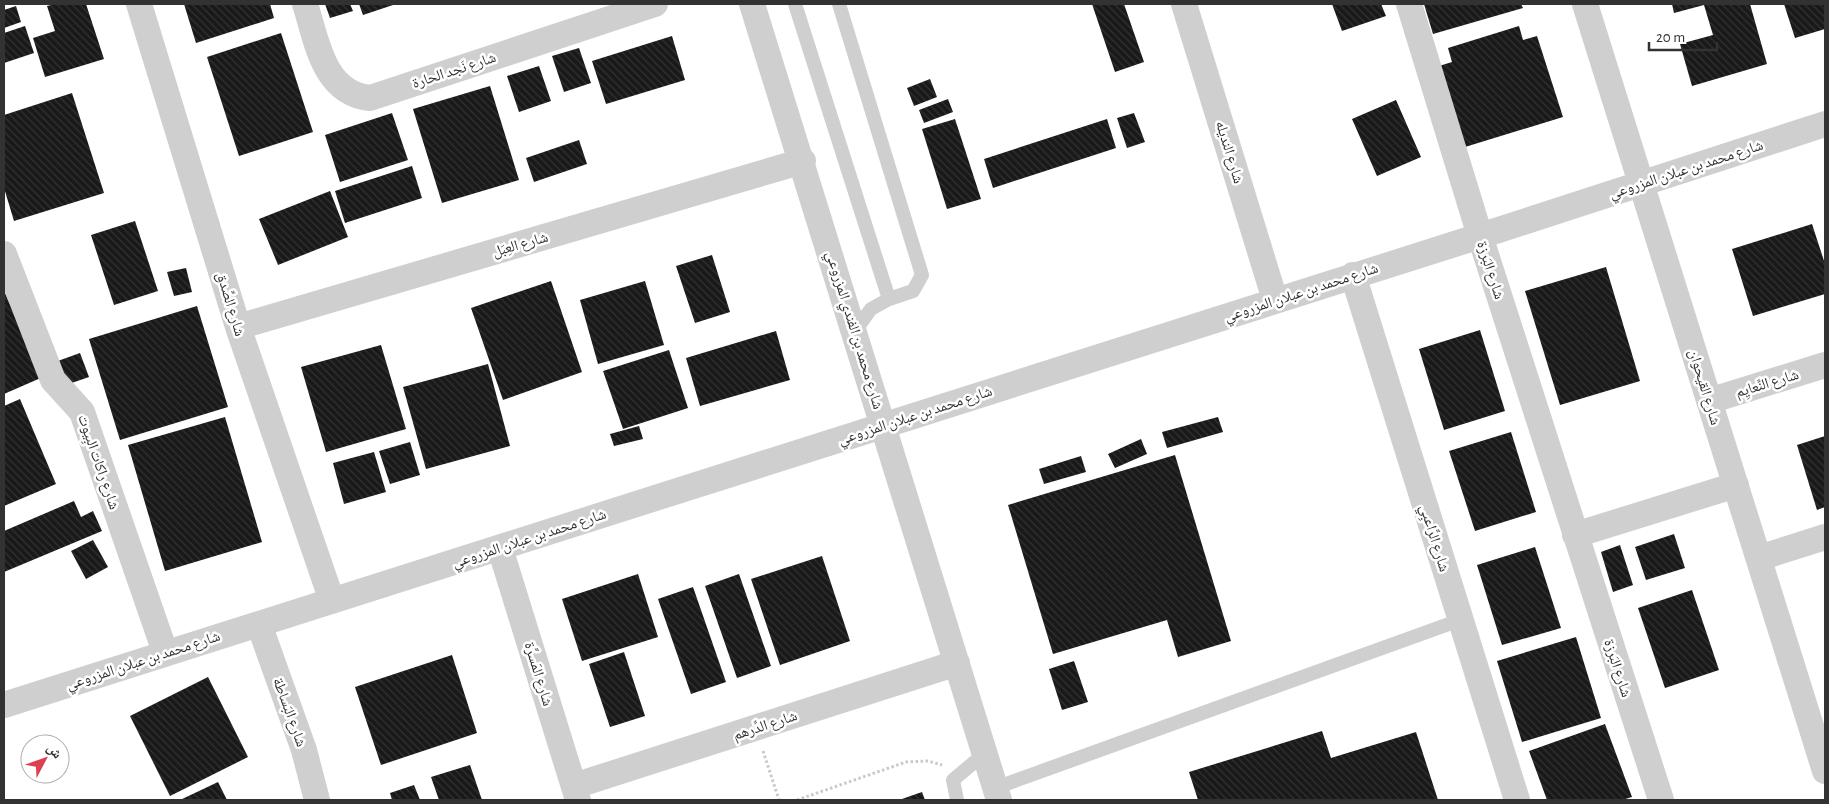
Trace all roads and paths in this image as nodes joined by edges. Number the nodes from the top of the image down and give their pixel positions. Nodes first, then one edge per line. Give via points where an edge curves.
1 (139, 4) edge
2 (305, 4) edge
3 (654, 4) edge
4 (752, 4) edge
5 (795, 4) edge
6 (839, 4) edge
7 (1184, 4) edge
8 (1409, 4) edge
9 (1585, 4) edge
10 (1825, 124) edge
11 (803, 161) junction
12 (1641, 183) junction
13 (1480, 236) junction
14 (4, 254) edge
15 (1353, 275) junction
16 (889, 299) junction
17 (1275, 300) junction
18 (238, 327) junction
19 (855, 331) junction
20 (1825, 365) edge
21 (1710, 401) junction
22 (884, 425) junction
23 (1736, 485) junction
24 (1576, 535) junction
25 (1825, 537) edge
26 (500, 548) junction
27 (1760, 558) junction
28 (332, 600) junction
29 (1460, 620) junction
30 (259, 624) junction
31 (165, 652) junction
32 (956, 663) junction
33 (4, 705) edge
34 (755, 728) junction
35 (984, 754) junction
36 (1825, 771) edge
37 (957, 776) junction
38 (576, 793) edge
39 (997, 794) edge
40 (317, 800) edge
41 (780, 800) edge
42 (797, 800) edge
43 (957, 800) edge
44 (1517, 800) edge
45 (1661, 800) edge

1 - 18 street, شارع الصِّدق
2 - 3 street, شارع نَجد الحارة via 322,59 332,78 351,93 370,98
4 - 11 street, شارع محمد بن الفندي المزروعي
5 - 16 lane
6 - 16 lane via 922,275 913,291
7 - 17 street, شارع النديله
8 - 13 street, شارع البَرزة
9 - 12 street, شارع القيحوان
10 - 12 street, شارع محمد بن عبلان المزروعي
11 - 18 street, شارع العِبَل
11 - 19 street, شارع محمد بن الفندي المزروعي
12 - 13 street, شارع محمد بن عبلان المزروعي
12 - 21 street, شارع القيحوان
13 - 15 street, شارع محمد بن عبلان المزروعي
13 - 24 street, شارع البَرزة
14 - 31 street, شارع راكات البِيوت via 53,380 82,412
15 - 17 street, شارع محمد بن عبلان المزروعي
15 - 29 street, شارع الرَّاعبِي
16 - 19 lane via 871,309
17 - 22 street, شارع محمد بن عبلان المزروعي
18 - 28 street, شارع الصِّدق
19 - 22 street, شارع محمد بن الفندي المزروعي
20 - 21 street, شارع النَّعايِم
21 - 23 street, شارع القيحوان
22 - 26 street, شارع محمد بن عبلان المزروعي
22 - 32 street, شارع محمد بن الفندي المزروعي
23 - 24 street
23 - 27 street, شارع القيحوان
24 - 45 street, شارع البَرزة
25 - 27 street
26 - 28 street, شارع محمد بن عبلان المزروعي
26 - 38 street, شارع المَسرَّة
27 - 36 street, شارع القيحوان
28 - 30 street, شارع محمد بن عبلان المزروعي
29 - 39 lane
29 - 44 street, شارع الرَّاعبِي
30 - 31 street, شارع محمد بن عبلان المزروعي
30 - 40 street, شارع البَساطة via 304,750
31 - 33 street, شارع محمد بن عبلان المزروعي
32 - 34 street, شارع الدِّرهم
32 - 35 street, شارع محمد بن الفندي المزروعي
34 - 38 street, شارع الدِّرهم
34 - 41 path
35 - 37 lane
35 - 39 street, شارع محمد بن الفندي المزروعي
37 - 42 path via 928,761 906,762
37 - 43 lane via 953,785

